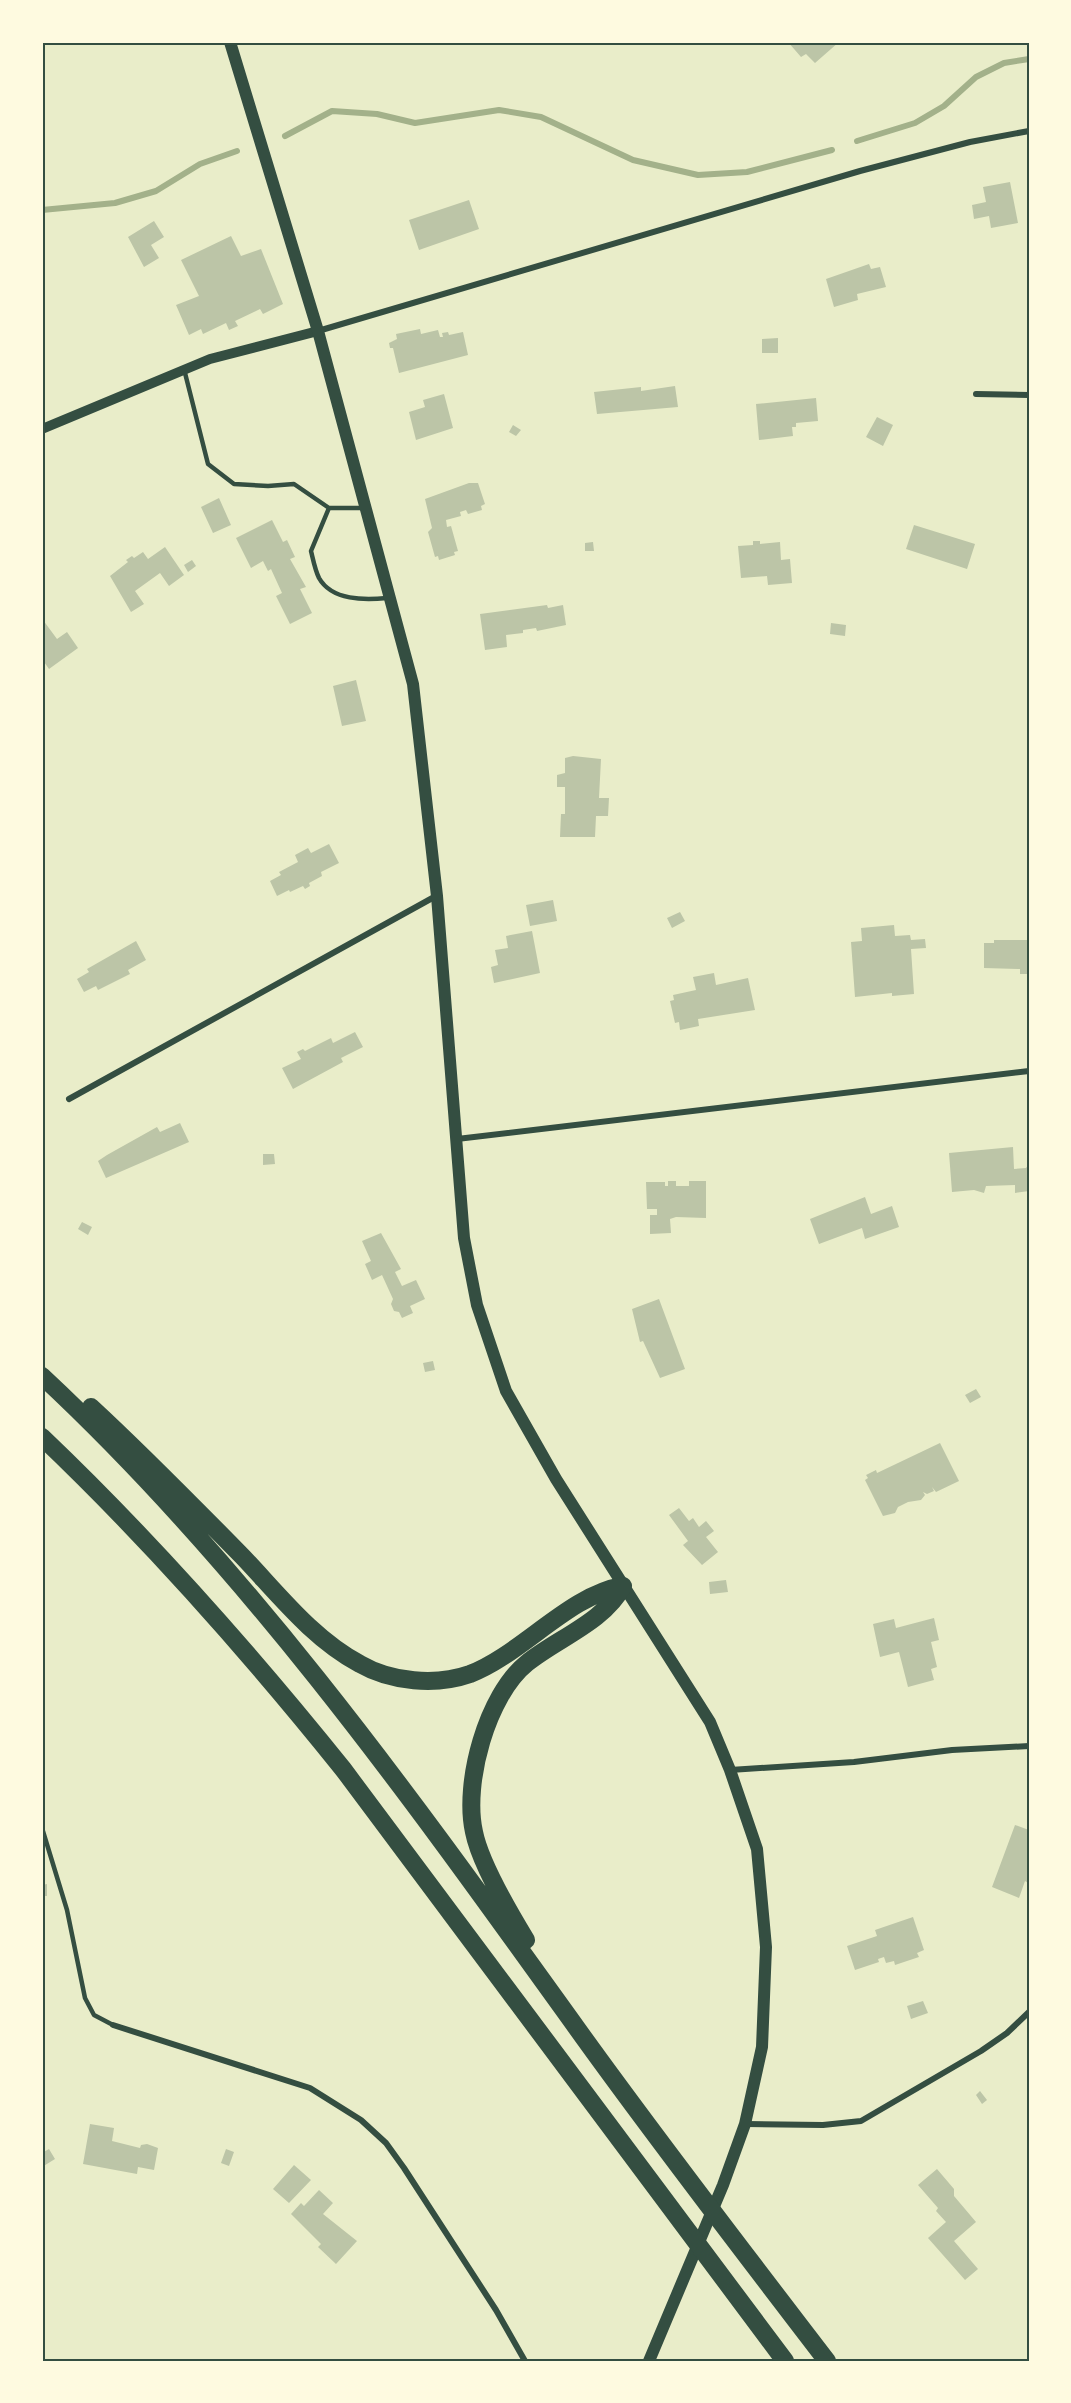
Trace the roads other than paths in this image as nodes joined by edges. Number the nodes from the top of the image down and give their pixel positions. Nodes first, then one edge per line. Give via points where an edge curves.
1 (230, 42) edge
2 (1029, 131) edge
3 (318, 331) junction
4 (184, 369) junction
5 (976, 394) dead end
6 (1029, 395) edge
7 (42, 429) edge
8 (329, 508) junction
9 (367, 508) junction
10 (391, 598) junction
11 (437, 896) junction
12 (1029, 1071) edge
13 (69, 1099) dead end
14 (456, 1139) junction
15 (42, 1367) edge
16 (42, 1376) edge
17 (42, 1437) edge
18 (623, 1586) junction
19 (1029, 1746) edge
20 (730, 1770) junction
21 (42, 1828) edge
22 (1029, 2012) edge
23 (113, 2025) joint
24 (608, 2071) junction
25 (745, 2124) junction
26 (525, 2361) edge
27 (649, 2361) edge
28 (786, 2361) edge
29 (827, 2361) edge

1 - 3 main road
2 - 3 street via 860,171
3 - 4 street
3 - 9 main road
4 - 7 street
4 - 8 lane via 208,464 234,484 294,484
5 - 6 street
8 - 9 lane
8 - 10 lane via 310,551 319,579 340,595 367,600
9 - 10 main road
10 - 11 main road via 413,684
11 - 13 street
11 - 14 main road
12 - 14 street
14 - 18 main road via 464,1238 477,1305 506,1391
15 - 18 highway via 91,1407 174,1486 310,1627 362,1666 391,1677 424,1681 471,1673 591,1597
16 - 24 highway via 176,1512 306,1665 389,1771
17 - 28 highway via 165,1559 343,1769
18 - 20 main road via 710,1722
18 - 24 highway via 600,1613 525,1664 500,1696 482,1741 472,1783 474,1832 492,1876 518,1927
19 - 20 street via 952,1749 854,1762
20 - 25 main road via 757,1849 766,1947 762,2048
21 - 23 lane via 67,1910 84,1998 94,2015
22 - 25 street via 981,2051 861,2121 823,2125
23 - 26 street via 310,2088 361,2120 386,2143 404,2168
24 - 29 highway
25 - 27 main road

